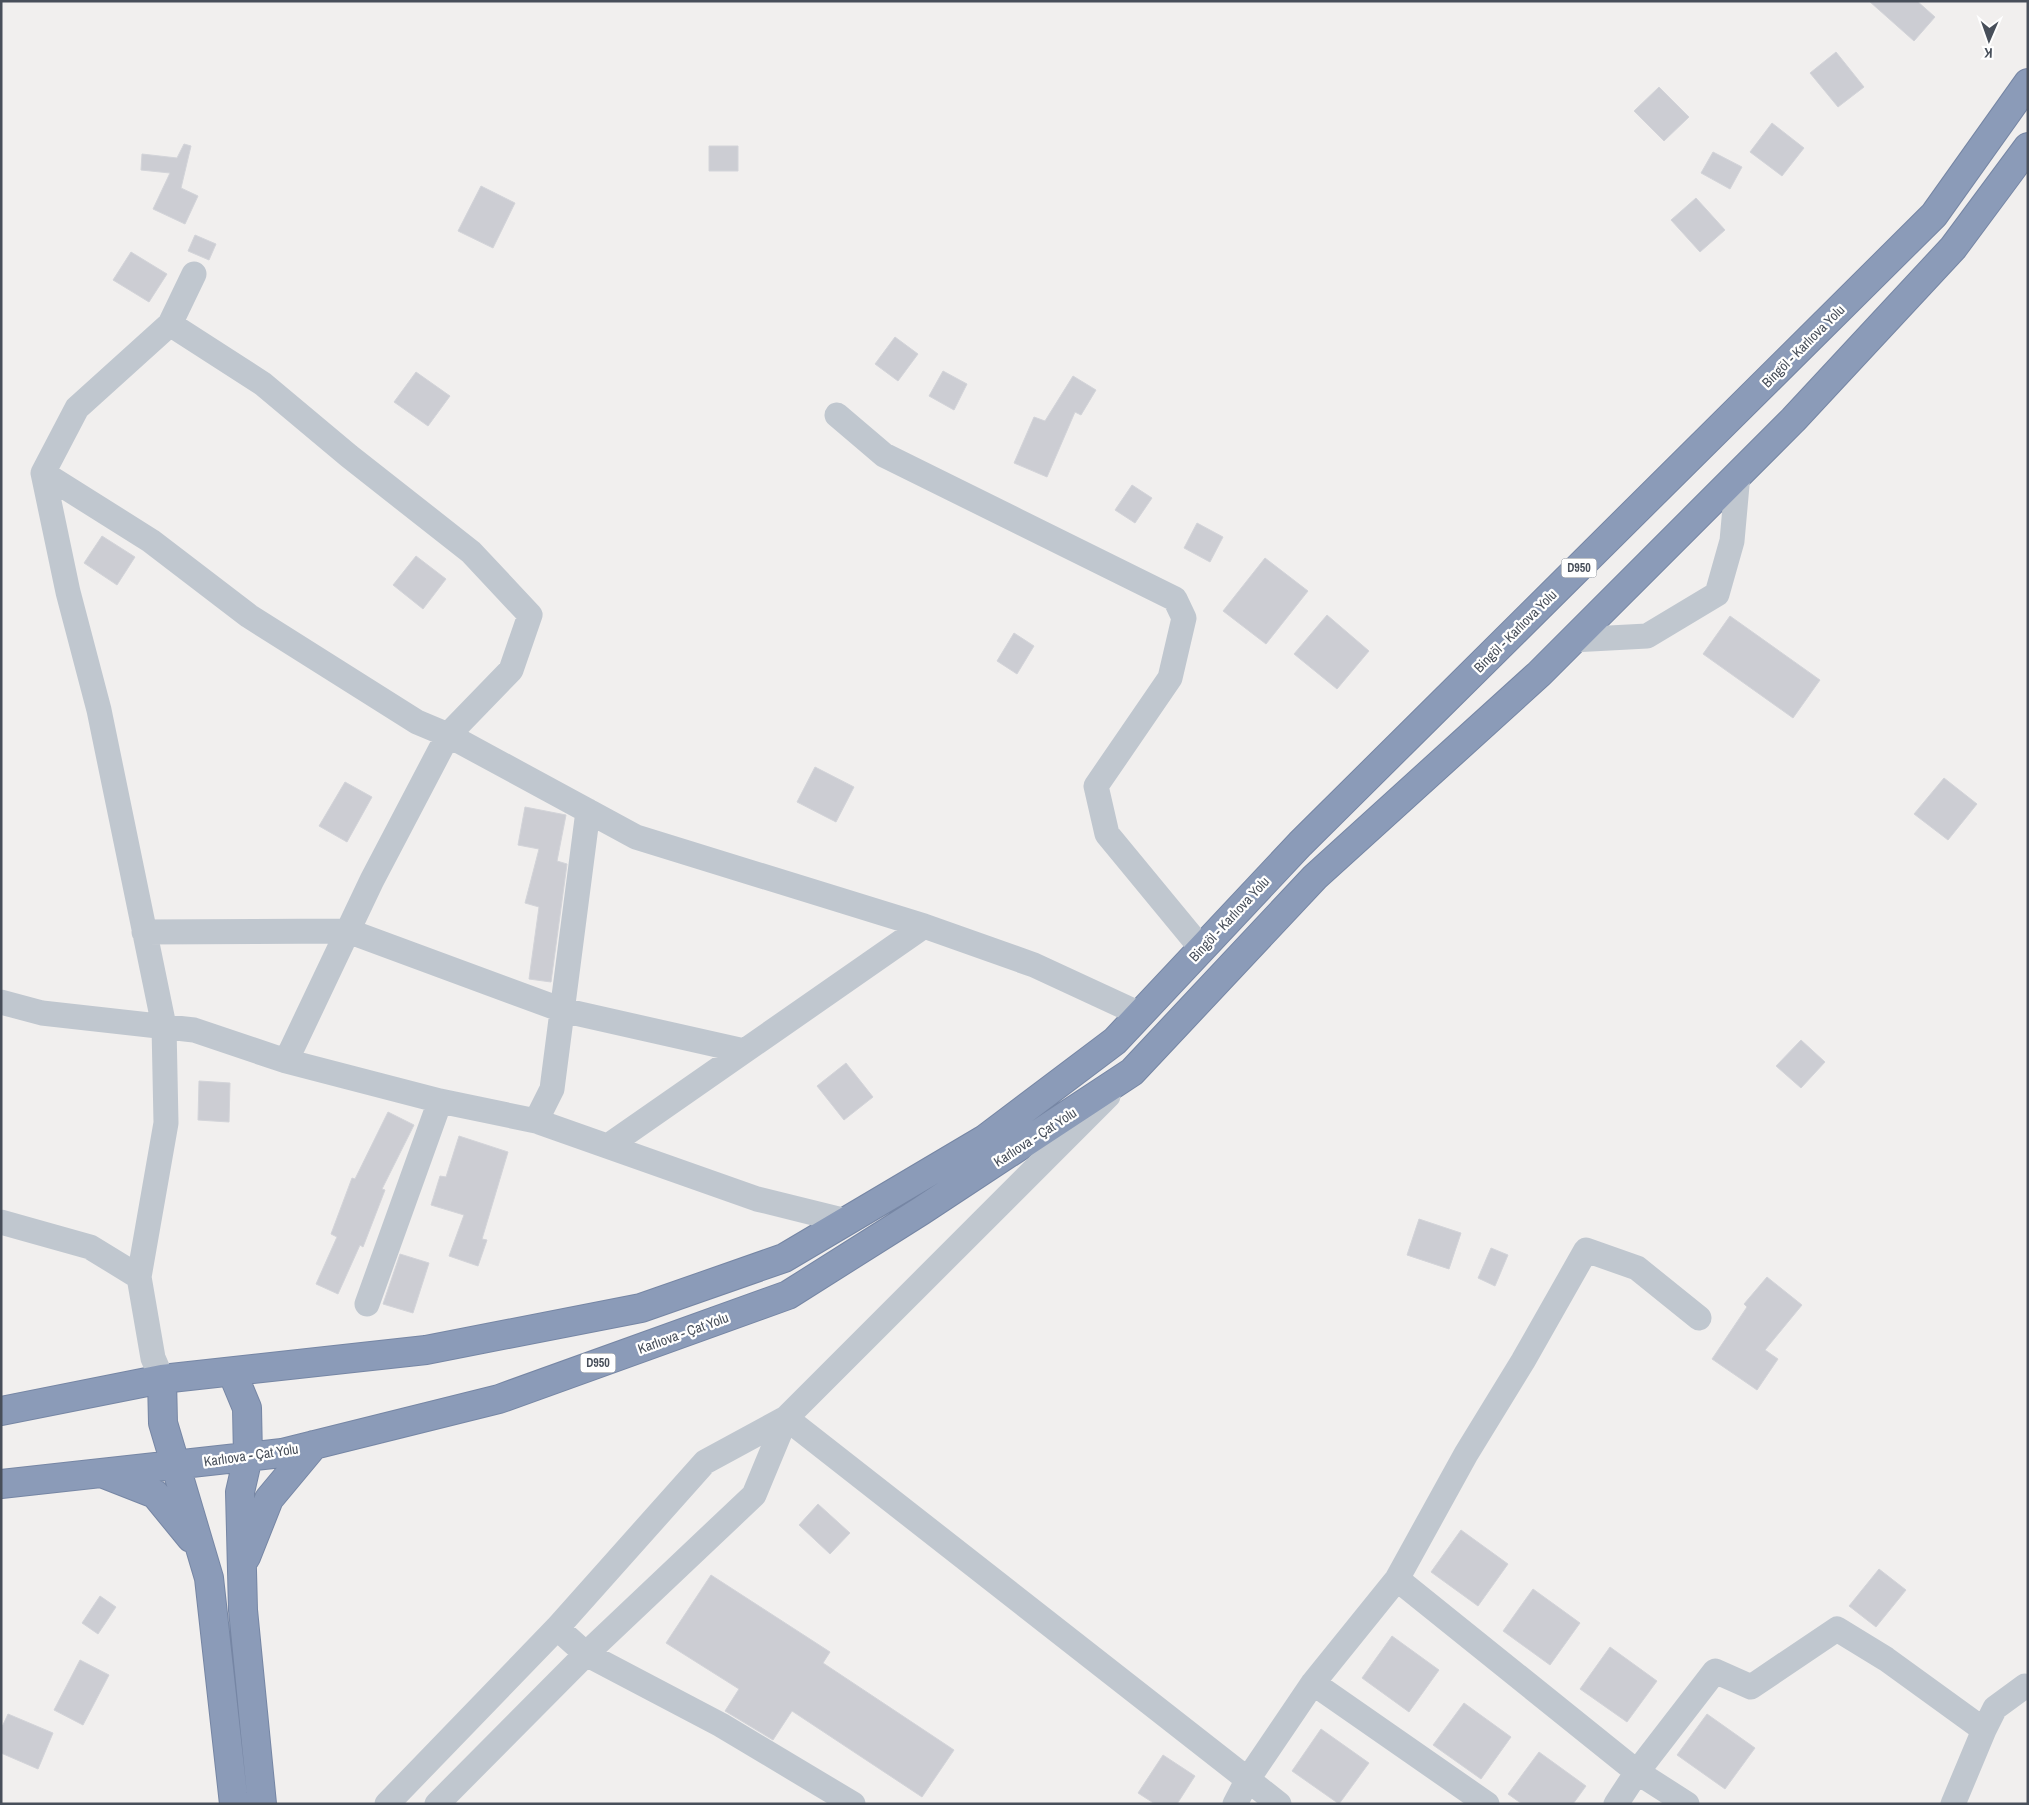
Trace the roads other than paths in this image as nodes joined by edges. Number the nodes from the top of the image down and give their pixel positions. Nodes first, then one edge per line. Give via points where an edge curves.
1 (2028, 83) edge
2 (2028, 147) edge
3 (194, 274) dead end
4 (170, 324) junction
5 (837, 415) dead end
6 (43, 473) junction
7 (1738, 474) junction
8 (1572, 640) junction
9 (448, 736) junction
10 (588, 811) junction
11 (924, 926) junction
12 (348, 931) junction
13 (144, 932) junction
14 (1201, 948) junction
15 (1, 1002) edge
16 (562, 1010) junction
17 (1140, 1014) junction
18 (164, 1026) junction
19 (1115, 1041) joint
20 (744, 1052) junction
21 (286, 1062) junction
22 (1132, 1072) junction
23 (440, 1100) junction
24 (536, 1120) junction
25 (608, 1146) junction
26 (846, 1221) junction
27 (1, 1222) edge
28 (139, 1277) junction
29 (367, 1304) dead end
30 (1699, 1318) dead end
31 (232, 1372) junction
32 (162, 1379) junction
33 (1, 1411) edge
34 (786, 1418) junction
35 (314, 1445) junction
36 (248, 1457) junction
37 (174, 1465) junction
38 (100, 1473) junction
39 (1, 1484) edge
40 (200, 1549) junction
41 (241, 1568) junction
42 (1397, 1579) junction
43 (557, 1628) junction
44 (586, 1654) junction
45 (1313, 1683) junction
46 (2028, 1687) edge
47 (1984, 1730) junction
48 (1637, 1772) junction
49 (1248, 1780) junction
50 (234, 1804) edge
51 (262, 1804) edge
52 (387, 1804) edge
53 (437, 1804) edge
54 (853, 1804) edge
55 (1235, 1804) edge
56 (1279, 1804) edge
57 (1486, 1804) edge
58 (1616, 1804) edge
59 (1687, 1804) edge
60 (1953, 1804) edge

1 - 14 highway, Bingöl - Karlıova Yolu / D950 via 1934,215 1300,844
2 - 7 highway, D950 via 1953,248 1793,420
3 - 4 street
4 - 6 street via 77,408
4 - 9 street via 262,384 471,552 530,615 511,670
5 - 14 street via 884,455 1176,598 1184,618 1170,678 1096,786 1107,834
6 - 9 street via 151,541 249,616 417,722
6 - 13 street via 68,592 99,710
7 - 8 highway, D950
7 - 8 street via 1732,541 1717,594 1648,636
8 - 22 highway, D950 via 1539,674 1315,877
9 - 10 street
9 - 12 street
10 - 11 street via 636,837
10 - 16 street
11 - 17 street via 1034,965
11 - 20 street
12 - 13 street
12 - 16 street
12 - 21 street
13 - 18 street
14 - 17 highway, Bingöl - Karlıova Yolu / D950
15 - 18 street via 42,1013
16 - 20 street
16 - 24 street via 552,1089
17 - 19 highway, Bingöl - Karlıova Yolu / D950
18 - 21 street via 194,1030
18 - 28 street via 166,1123
19 - 26 highway, Karlıova - Çat Yolu / D950 via 985,1139
20 - 25 street
21 - 23 street
22 - 34 street
22 - 35 highway, Karlıova - Çat Yolu / D950 via 788,1295 499,1399
23 - 24 street
23 - 29 street
24 - 25 street
25 - 26 street via 757,1199
26 - 31 highway, Karlıova - Çat Yolu / D950 via 784,1258 641,1308 426,1350
27 - 28 street via 90,1247
28 - 32 street via 153,1358
30 - 42 street via 1636,1268 1586,1250
31 - 32 highway, Karlıova - Çat Yolu / D950
31 - 36 highway via 247,1408
32 - 33 highway, Karlıova - Çat Yolu / D950
32 - 37 highway via 163,1423
34 - 43 street via 706,1462
34 - 44 street via 754,1495
34 - 49 street
35 - 36 highway, Karlıova - Çat Yolu / D950
35 - 41 highway via 269,1499
36 - 37 highway, Karlıova - Çat Yolu / D950
36 - 41 highway via 240,1492
37 - 38 highway, Karlıova - Çat Yolu / D950
37 - 40 highway
38 - 39 highway, Karlıova - Çat Yolu / D950
38 - 40 highway via 155,1494
40 - 50 highway via 209,1578
41 - 51 highway via 242,1610
42 - 45 street
42 - 48 street
43 - 44 street
43 - 52 street
44 - 53 street
44 - 54 street via 721,1725
45 - 49 street
45 - 57 street
46 - 47 street via 1995,1708
47 - 48 street via 1886,1659 1837,1629 1751,1687 1716,1672
47 - 60 street
48 - 58 street
48 - 59 street
49 - 55 street
49 - 56 street

